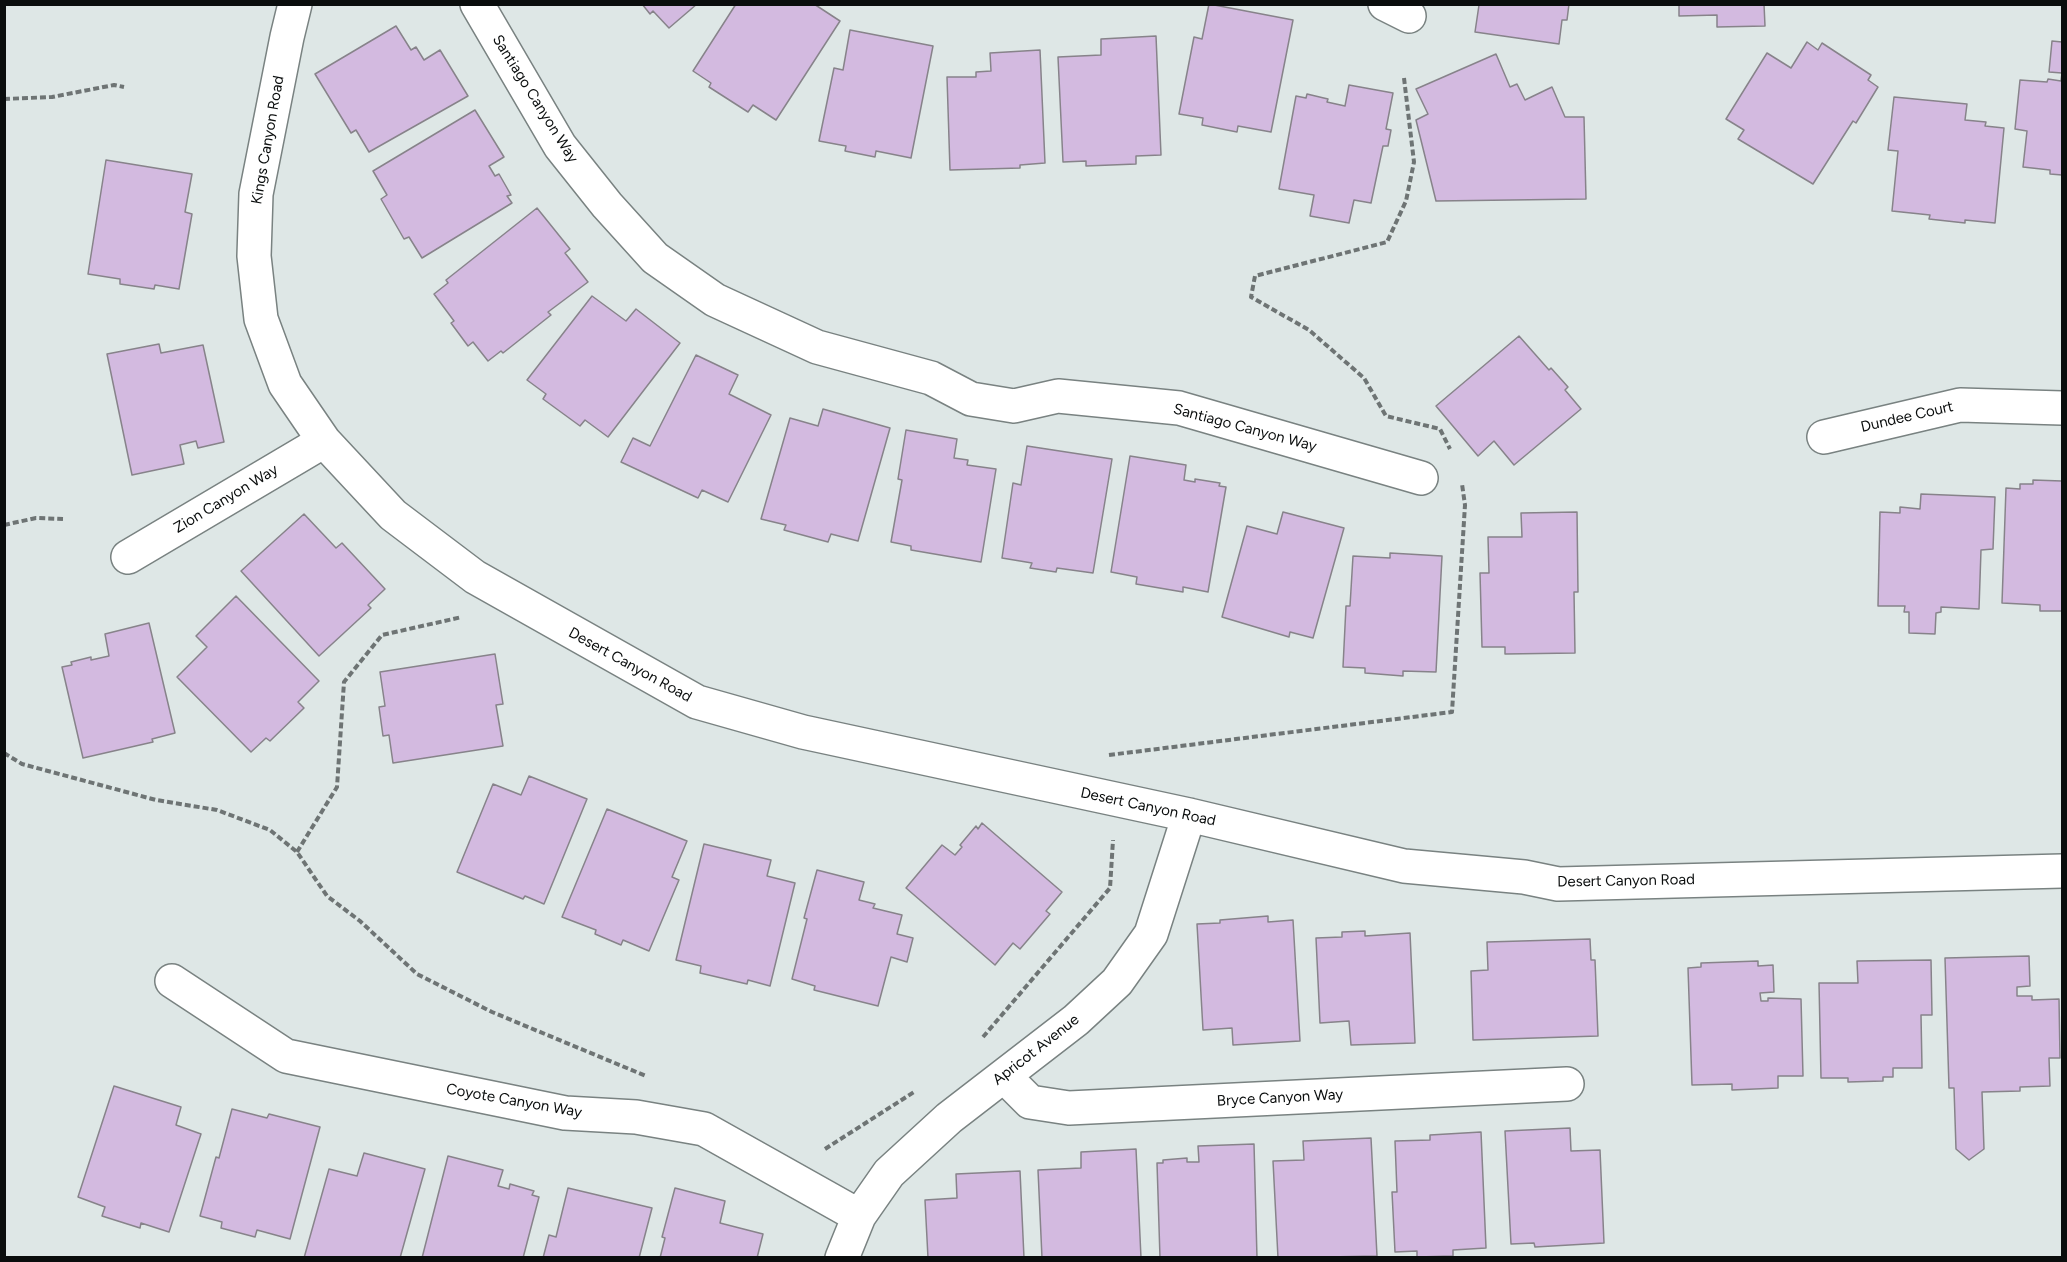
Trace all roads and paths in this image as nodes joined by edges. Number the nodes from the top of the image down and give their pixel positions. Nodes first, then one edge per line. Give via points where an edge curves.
1 (295, 4) edge
2 (477, 4) edge
3 (124, 87) dead end
4 (4, 99) edge
5 (2062, 408) edge
6 (1824, 437) dead end
7 (324, 441) junction
8 (1420, 478) dead end
9 (63, 519) dead end
10 (4, 525) edge
11 (128, 557) dead end
12 (463, 616) dead end
13 (1189, 815) junction
14 (297, 852) dead end
15 (2062, 871) edge
16 (172, 981) dead end
17 (1004, 1076) junction
18 (1567, 1084) dead end
19 (859, 1216) junction
20 (842, 1257) edge

1 - 7 street, Kings Canyon Road via 256,194 254,256 261,319 285,384
2 - 8 street, Santiago Canyon Way via 560,146 607,205 655,258 715,300 817,347 931,378 971,399 1014,406 1058,396 1179,408
3 - 4 path
5 - 6 street, Dundee Court via 1960,405
7 - 11 street, Zion Canyon Way
7 - 13 street, Desert Canyon Road via 393,515 475,577 697,702 803,732
9 - 10 path via 36,518
12 - 14 path via 382,635 344,682 337,787
13 - 15 street, Desert Canyon Road via 1404,866 1558,884
13 - 17 street, Apricot Avenue via 1151,934 1117,982 1077,1020
16 - 19 street, Coyote Canyon Way via 286,1056 565,1113 636,1117 704,1129
17 - 18 street, Bryce Canyon Way via 1030,1102 1069,1108
17 - 19 street, Apricot Avenue via 949,1118 889,1173
19 - 20 street, Apricot Avenue

